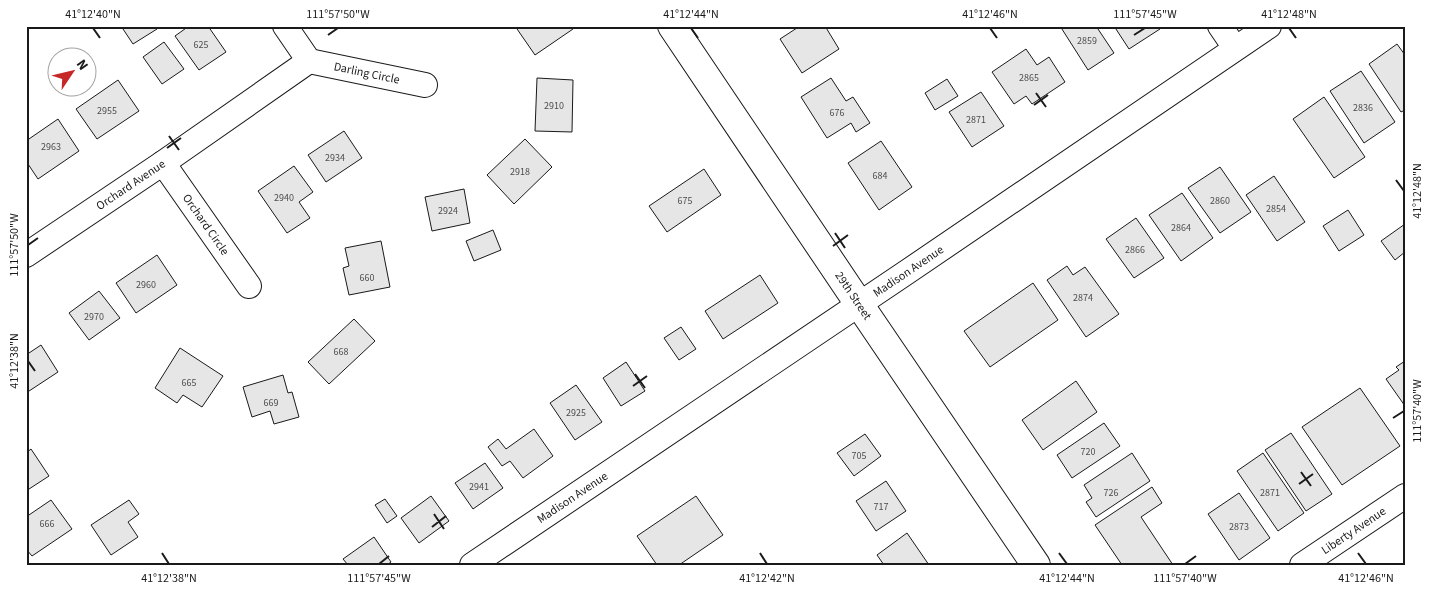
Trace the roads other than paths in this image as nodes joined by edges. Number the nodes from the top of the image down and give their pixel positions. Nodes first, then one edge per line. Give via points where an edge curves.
1 (285, 26) edge
2 (672, 26) edge
3 (1220, 26) edge
4 (1269, 26) edge
5 (1235, 48) junction
6 (309, 61) junction
7 (425, 85) dead end
8 (163, 162) junction
9 (26, 255) edge
10 (249, 286) dead end
11 (859, 304) junction
12 (1405, 496) edge
13 (477, 563) edge
14 (1036, 565) edge
15 (1302, 565) edge

1 - 6 street
2 - 11 street, 29th Street
3 - 5 street
4 - 5 street, Madison Avenue
5 - 11 street, Madison Avenue
6 - 7 street, Darling Circle
6 - 8 street, Orchard Avenue
8 - 9 street, Orchard Avenue
8 - 10 street, Orchard Circle
11 - 13 street, Madison Avenue
11 - 14 street, 29th Street
12 - 15 street, Liberty Avenue

